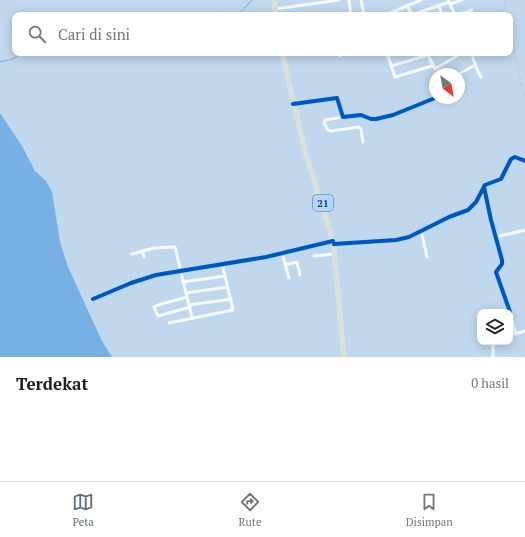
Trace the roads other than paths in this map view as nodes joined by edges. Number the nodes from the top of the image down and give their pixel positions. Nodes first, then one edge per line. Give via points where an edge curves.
1 (274, 0) edge
2 (338, 0) edge
3 (349, 0) edge
4 (361, 0) edge
5 (406, 0) edge
6 (421, 0) edge
7 (462, 0) edge
8 (449, 2) edge
9 (408, 5) junction
10 (438, 5) junction
11 (472, 10) dead end
12 (276, 12) edge
13 (351, 12) edge
14 (363, 12) edge
15 (392, 12) edge
16 (411, 12) edge
17 (420, 12) edge
18 (441, 12) edge
19 (454, 12) edge
20 (466, 12) edge
21 (283, 56) edge
22 (388, 56) edge
23 (421, 56) edge
24 (428, 56) edge
25 (457, 56) edge
26 (473, 56) edge
27 (475, 65) junction
28 (391, 66) junction
29 (432, 66) junction
30 (465, 71) edge
31 (481, 77) dead end
32 (429, 100) edge
33 (293, 104) junction
34 (343, 117) junction
35 (363, 142) dead end
36 (525, 161) edge
37 (484, 187) junction
38 (421, 230) junction
39 (525, 230) edge
40 (496, 237) junction
41 (334, 243) junction
42 (142, 251) junction
43 (282, 253) junction
44 (132, 254) dead end
45 (336, 254) junction
46 (314, 256) dead end
47 (144, 257) dead end
48 (427, 257) dead end
49 (222, 264) junction
50 (286, 265) junction
51 (181, 271) junction
52 (300, 275) dead end
53 (225, 276) junction
54 (288, 278) dead end
55 (184, 282) junction
56 (228, 287) junction
57 (186, 293) junction
58 (187, 297) junction
59 (93, 299) dead end
60 (231, 299) junction
61 (190, 306) junction
62 (509, 309) edge
63 (192, 318) junction
64 (169, 323) dead end
65 (513, 323) edge
66 (525, 331) edge
67 (513, 334) edge
68 (516, 334) junction
69 (493, 345) edge
70 (344, 357) edge
71 (493, 357) edge

1 - 12 highway
2 - 12 street
3 - 13 street
4 - 14 street
5 - 9 street
6 - 9 street
7 - 8 street
8 - 10 street
8 - 19 street
9 - 15 street
9 - 16 street
10 - 17 street
10 - 18 street
11 - 20 street
21 - 33 highway, 21
22 - 28 street
23 - 28 street
24 - 29 street
25 - 29 street via 436,69
26 - 27 street
27 - 30 street
27 - 31 street
28 - 29 street via 396,77
32 - 34 street via 376,119 361,115
33 - 34 street via 337,98
33 - 41 highway, 21
34 - 35 street via 325,120 324,123 331,131 359,127
36 - 37 street via 511,159 501,179
37 - 38 street via 468,210
37 - 40 street
38 - 41 street via 396,240
38 - 48 street
39 - 40 street
40 - 62 street via 502,262 496,272
41 - 43 street
41 - 45 highway, 21
42 - 44 street
42 - 47 street
42 - 51 street via 175,247
43 - 49 street
43 - 50 street
45 - 46 street
45 - 70 highway, 21
49 - 51 street
49 - 53 street
50 - 52 street via 296,262
50 - 54 street
51 - 55 street
51 - 59 street via 138,280
53 - 55 street
53 - 56 street
55 - 57 street
56 - 57 street
56 - 60 street
57 - 58 street
58 - 61 street
58 - 61 street via 154,307 158,316
60 - 61 street
60 - 63 street via 232,311
61 - 63 street
63 - 64 street
65 - 68 street
66 - 68 street
67 - 68 street
69 - 71 street

